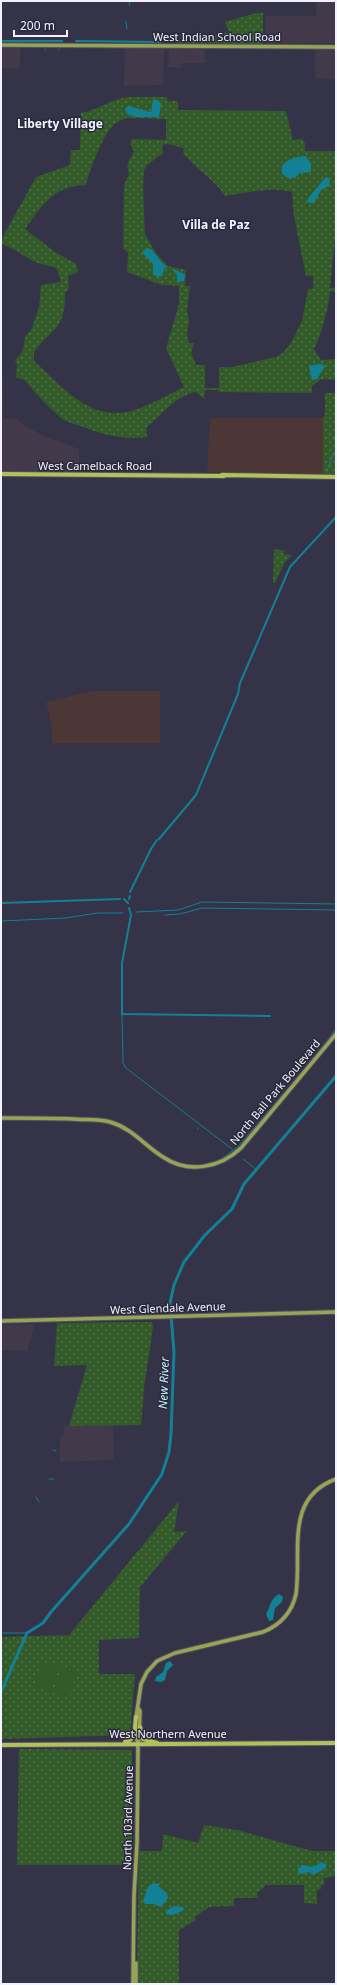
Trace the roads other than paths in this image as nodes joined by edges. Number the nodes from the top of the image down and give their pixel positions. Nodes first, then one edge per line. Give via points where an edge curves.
1 (1, 45) edge
2 (336, 47) edge
3 (1, 474) edge
4 (188, 475) junction
5 (224, 476) junction
6 (336, 477) edge
7 (336, 1034) edge
8 (1, 1118) edge
9 (336, 1312) edge
10 (1, 1321) edge
11 (336, 1479) edge
12 (138, 1708) junction
13 (136, 1717) junction
14 (140, 1727) junction
15 (336, 1743) edge
16 (120, 1744) junction
17 (138, 1744) junction
18 (160, 1744) junction
19 (1, 1745) edge
20 (134, 1984) edge

1 - 2 main road, West Indian School Road
3 - 4 main road, West Camelback Road
4 - 5 main road, West Camelback Road
4 - 5 main road, West Camelback Road
5 - 6 main road, West Camelback Road
7 - 8 main road, North Ball Park Boulevard via 241,1148 227,1159 212,1165 193,1167 173,1163 126,1129 110,1122
9 - 10 main road, West Glendale Avenue
11 - 12 main road via 314,1492 302,1510 296,1594 285,1617 260,1633 175,1653 161,1659 150,1668 143,1679 139,1690
12 - 13 main road
12 - 14 main road
13 - 16 main road via 133,1738
13 - 17 main road
14 - 17 main road
14 - 18 main road via 143,1739
15 - 18 main road, West Northern Avenue
16 - 17 main road, West Northern Avenue
16 - 19 main road, West Northern Avenue
17 - 18 main road, West Northern Avenue
17 - 20 main road, North 103rd Avenue

